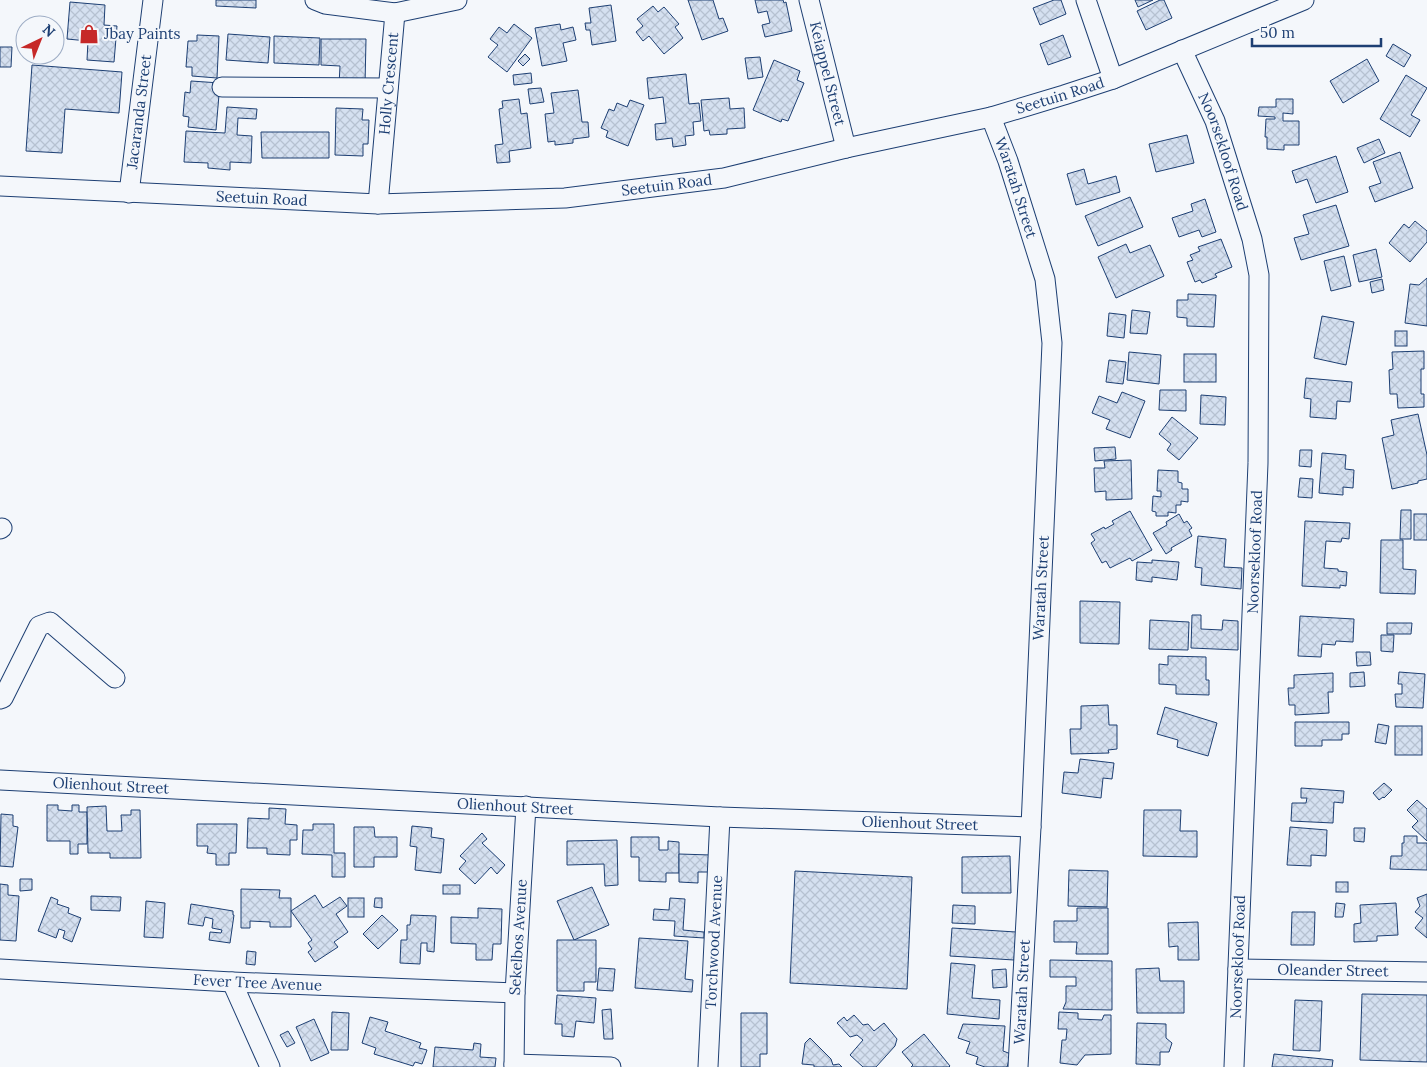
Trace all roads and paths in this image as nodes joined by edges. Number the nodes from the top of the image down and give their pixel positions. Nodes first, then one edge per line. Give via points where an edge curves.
1 (153, 0) edge
2 (316, 0) edge
3 (457, 0) edge
4 (809, 0) edge
5 (1086, 0) edge
6 (1304, 0) edge
7 (395, 13) junction
8 (1182, 50) junction
9 (1113, 79) junction
10 (222, 87) dead end
11 (388, 88) junction
12 (991, 117) junction
13 (846, 148) junction
14 (0, 186) edge
15 (129, 193) junction
16 (378, 204) junction
17 (114, 678) dead end
18 (0, 699) edge
19 (0, 780) edge
20 (526, 806) junction
21 (720, 817) junction
22 (1031, 827) junction
23 (0, 969) edge
24 (1238, 969) junction
25 (1427, 972) edge
26 (232, 982) junction
27 (515, 993) junction
28 (514, 1066) edge
29 (270, 1067) edge
30 (611, 1067) edge
31 (708, 1067) edge
32 (1018, 1067) edge
33 (1234, 1067) edge

1 - 15 street, Jacaranda Street
2 - 7 street, Holly Crescent
3 - 7 street
4 - 13 street, Keiappel Street
5 - 9 street
6 - 8 street, Seetuin Road
7 - 11 street, Holly Crescent
8 - 9 street, Seetuin Road
8 - 24 street, Noorsekloof Road via 1215,121 1252,239 1258,275 1258,464
9 - 12 street, Seetuin Road
10 - 11 street
11 - 16 street, Holly Crescent
12 - 13 street, Seetuin Road
12 - 22 street, Waratah Street via 1045,279 1052,343
13 - 16 street, Seetuin Road via 724,178 565,198
14 - 15 street, Seetuin Road
15 - 16 street, Seetuin Road
17 - 18 street via 50,622 39,626 4,698
19 - 20 street, Olienhout Street
20 - 21 street, Olienhout Street
20 - 27 street, Sekelbos Avenue
21 - 22 street, Olienhout Street
21 - 31 street, Torchwood Avenue
22 - 32 street, Waratah Street
23 - 26 street, Fever Tree Avenue
24 - 25 street, Oleander Street
24 - 33 street, Noorsekloof Road
26 - 27 street, Fever Tree Avenue
26 - 29 street
27 - 28 street, Sekelbos Avenue
28 - 30 street

